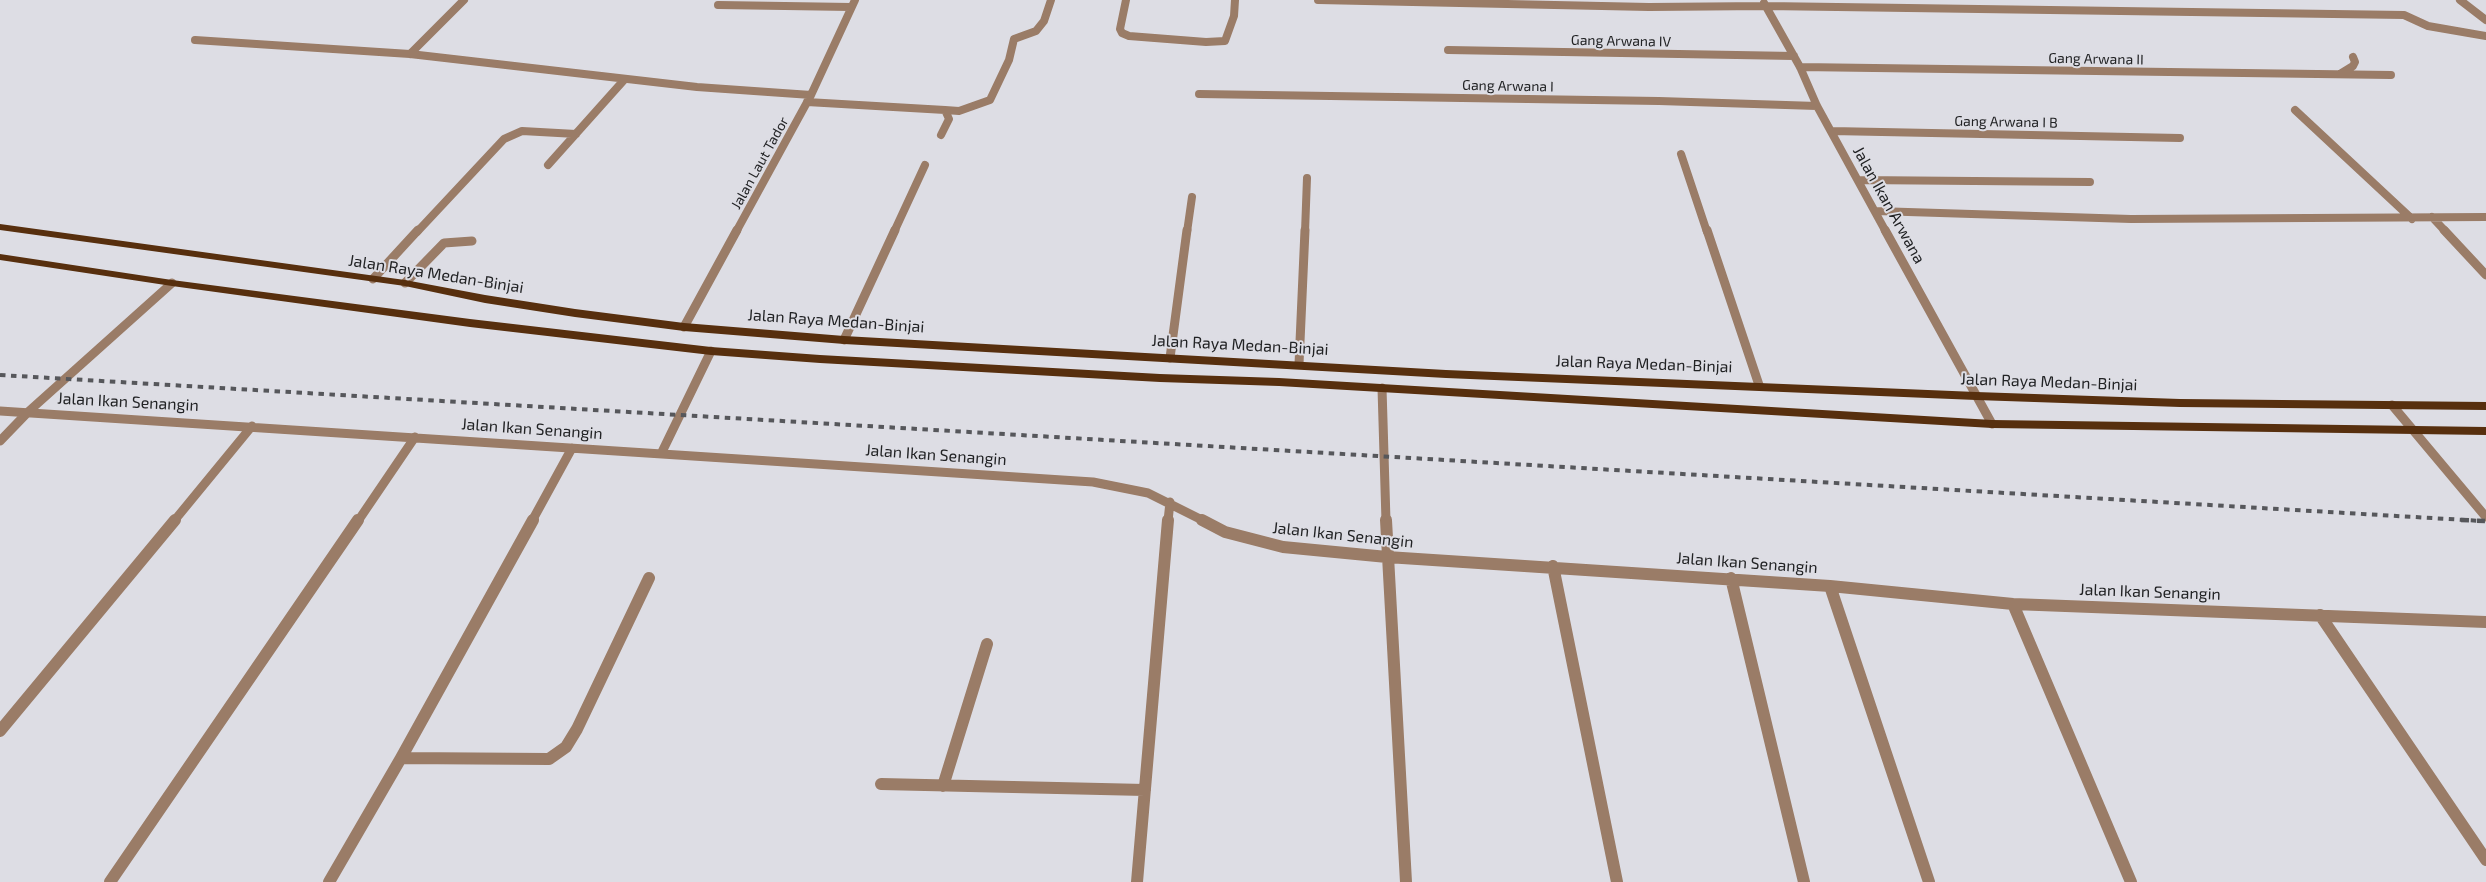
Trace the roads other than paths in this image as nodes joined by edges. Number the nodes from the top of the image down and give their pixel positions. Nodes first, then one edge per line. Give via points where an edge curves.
1 (464, 0) edge
2 (1051, 0) edge
3 (1126, 0) edge
4 (1236, 0) edge
5 (1318, 0) edge
6 (2460, 0) edge
7 (1764, 3) edge
8 (853, 4) edge
9 (718, 5) dead end
10 (2486, 20) edge
11 (2486, 36) edge
12 (195, 40) dead end
13 (1448, 50) dead end
14 (410, 54) junction
15 (1794, 56) junction
16 (2353, 57) dead end
17 (1800, 68) junction
18 (2339, 74) junction
19 (2391, 75) dead end
20 (624, 80) junction
21 (1199, 94) dead end
22 (809, 99) junction
23 (1817, 106) junction
24 (945, 110) junction
25 (2295, 110) dead end
26 (1832, 131) junction
27 (576, 134) junction
28 (942, 135) dead end
29 (2180, 138) dead end
30 (1681, 154) dead end
31 (548, 165) dead end
32 (925, 165) dead end
33 (1307, 178) dead end
34 (1858, 180) junction
35 (2090, 182) dead end
36 (1192, 197) dead end
37 (1876, 211) junction
38 (2432, 217) junction
39 (2486, 217) edge
40 (2412, 219) junction
41 (0, 227) edge
42 (472, 241) dead end
43 (0, 257) edge
44 (2486, 275) edge
45 (372, 279) junction
46 (172, 283) junction
47 (405, 283) junction
48 (684, 326) junction
49 (844, 340) junction
50 (711, 351) junction
51 (1170, 358) junction
52 (1278, 363) junction
53 (1300, 364) junction
54 (1278, 382) junction
55 (1759, 386) junction
56 (1382, 388) junction
57 (1976, 396) junction
58 (2392, 404) junction
59 (2486, 406) edge
60 (0, 411) edge
61 (28, 412) junction
62 (1992, 424) junction
63 (252, 426) junction
64 (2413, 430) junction
65 (2486, 431) edge
66 (414, 437) junction
67 (0, 441) edge
68 (572, 448) junction
69 (661, 454) junction
70 (1170, 502) junction
71 (2486, 517) edge
72 (1387, 557) junction
73 (1553, 566) junction
74 (649, 578) dead end
75 (1731, 578) junction
76 (1830, 586) junction
77 (2013, 604) junction
78 (2320, 614) junction
79 (2486, 622) edge
80 (987, 644) dead end
81 (0, 731) edge
82 (400, 758) junction
83 (881, 784) dead end
84 (943, 786) junction
85 (1145, 790) junction
86 (2486, 860) edge
87 (110, 882) edge
88 (329, 882) edge
89 (1136, 882) edge
90 (1406, 882) edge
91 (1617, 882) edge
92 (1804, 882) edge
93 (1929, 882) edge
94 (2131, 882) edge

1 - 14 street
2 - 24 street via 1044,21 1036,31 1014,39 1009,60 990,100 959,111
3 - 4 street via 1122,33 1206,42 1225,41
5 - 7 street via 1640,7
6 - 10 street
7 - 11 street via 2404,15 2428,26
7 - 15 street, Jalan Ikan Arwana
8 - 9 street
8 - 22 street, Jalan Laut Tador
12 - 14 street
13 - 15 street, Gang Arwana IV
14 - 20 street
15 - 17 street, Jalan Ikan Arwana
16 - 18 street via 2353,66
17 - 18 street, Gang Arwana II
17 - 23 street, Jalan Ikan Arwana
18 - 19 street, Gang Arwana II
20 - 22 street
20 - 27 street
21 - 23 street, Gang Arwana I
22 - 24 street
22 - 48 street, Jalan Laut Tador
23 - 26 street, Jalan Ikan Arwana
24 - 28 street via 949,119
25 - 40 street
26 - 29 street, Gang Arwana I B
26 - 34 street, Jalan Ikan Arwana
27 - 31 street
27 - 45 street via 522,131 504,139
30 - 55 street
32 - 49 street
33 - 53 street
34 - 35 street
34 - 37 street, Jalan Ikan Arwana
36 - 51 street
37 - 40 street via 2131,219
37 - 57 street, Jalan Ikan Arwana
38 - 39 street
38 - 40 street
38 - 44 street
41 - 45 main road, Jalan Raya Medan-Binjai
42 - 47 street via 444,243
43 - 46 main road
45 - 47 main road, Jalan Raya Medan-Binjai
46 - 50 main road
46 - 61 street
47 - 48 main road, Jalan Raya Medan-Binjai via 485,299
48 - 49 main road, Jalan Raya Medan-Binjai
49 - 51 main road, Jalan Raya Medan-Binjai
50 - 54 main road
50 - 69 street
51 - 52 main road, Jalan Raya Medan-Binjai
52 - 53 main road, Jalan Raya Medan-Binjai
52 - 54 main road
53 - 55 main road, Jalan Raya Medan-Binjai via 1446,374
54 - 56 main road
55 - 57 main road, Jalan Raya Medan-Binjai
56 - 62 main road
56 - 72 street
57 - 58 main road, Jalan Raya Medan-Binjai via 2180,403
57 - 62 street, Jalan Ikan Arwana
58 - 59 main road, Jalan Raya Medan-Binjai
58 - 64 street
60 - 61 street, Jalan Ikan Senangin
61 - 63 street, Jalan Ikan Senangin
61 - 67 street
62 - 64 main road
63 - 66 street, Jalan Ikan Senangin
63 - 81 street
64 - 65 main road
64 - 71 street
66 - 68 street, Jalan Ikan Senangin
66 - 87 street
68 - 69 street, Jalan Ikan Senangin
68 - 82 street
69 - 70 street, Jalan Ikan Senangin via 1093,482 1148,493
70 - 72 street, Jalan Ikan Senangin via 1225,532 1251,540 1282,547
70 - 85 street
72 - 73 street, Jalan Ikan Senangin
72 - 90 street
73 - 75 street, Jalan Ikan Senangin
73 - 91 street
74 - 82 street via 577,729 566,747 549,760
75 - 76 street, Jalan Ikan Senangin
75 - 92 street
76 - 77 street, Jalan Ikan Senangin
76 - 93 street
77 - 78 street, Jalan Ikan Senangin
77 - 94 street
78 - 79 street, Jalan Ikan Senangin
78 - 86 street
80 - 84 street
82 - 88 street
83 - 84 street
84 - 85 street
85 - 89 street

